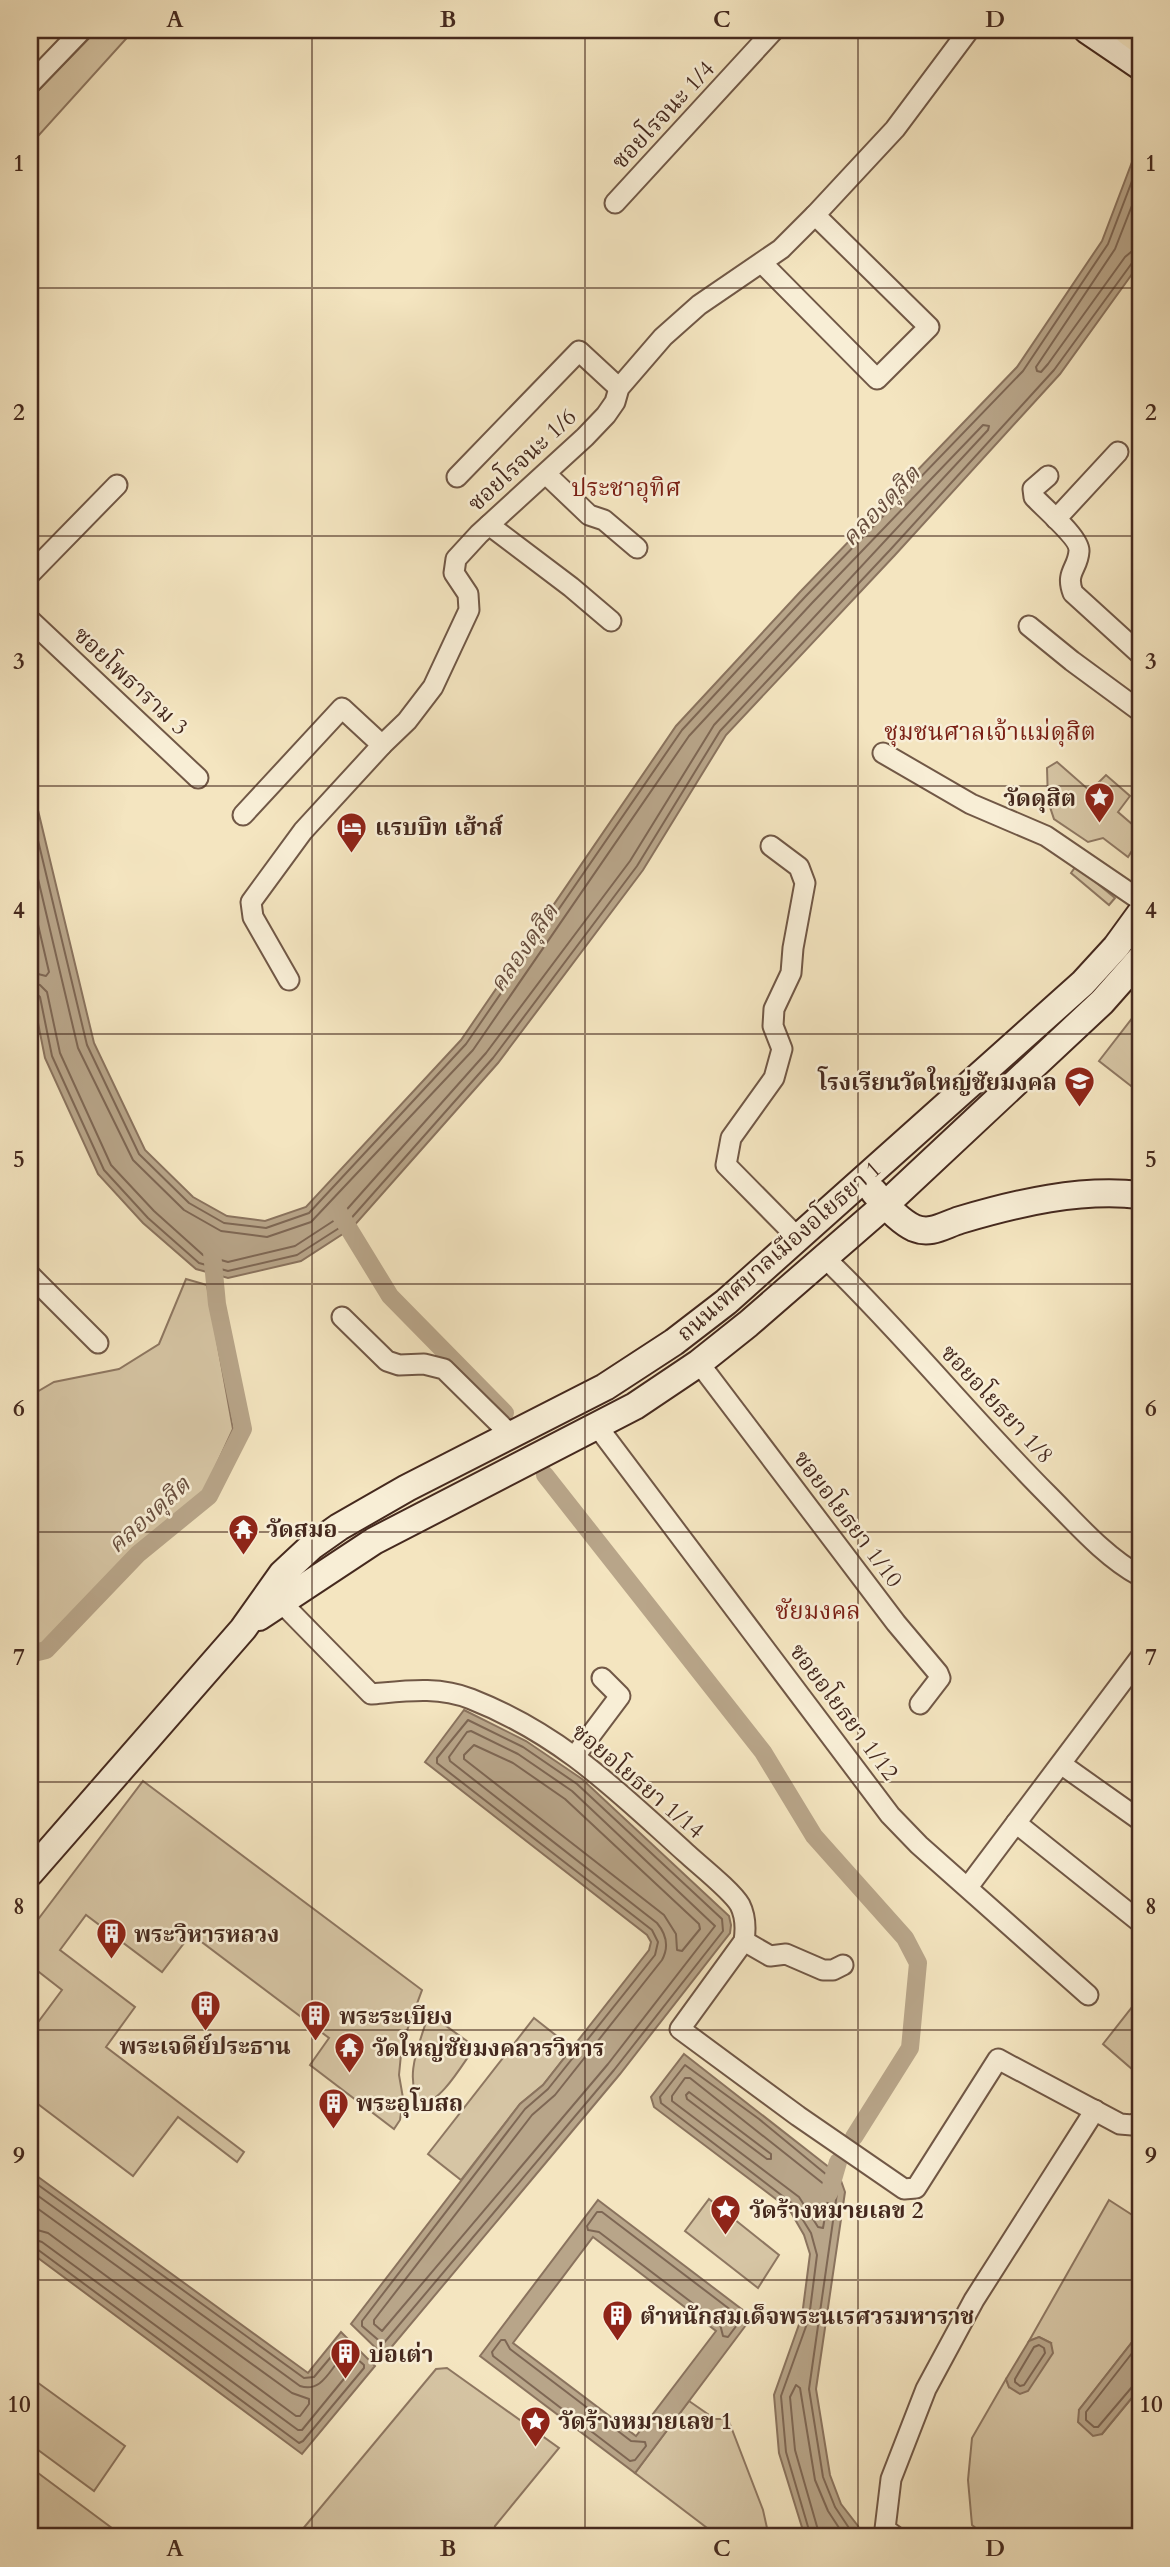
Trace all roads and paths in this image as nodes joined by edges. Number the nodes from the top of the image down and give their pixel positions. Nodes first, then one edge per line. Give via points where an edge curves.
1 (82, 30) edge
2 (774, 30) edge
3 (968, 30) edge
4 (1087, 30) edge
5 (1133, 44) edge
6 (30, 84) edge
7 (615, 203) dead end
8 (816, 215) junction
9 (762, 263) junction
10 (618, 388) junction
11 (1118, 452) dead end
12 (546, 474) junction
13 (1048, 476) dead end
14 (457, 477) dead end
15 (117, 485) dead end
16 (1056, 519) junction
17 (489, 525) junction
18 (637, 548) dead end
19 (30, 574) edge
20 (30, 620) edge
21 (611, 621) dead end
22 (1029, 626) dead end
23 (1140, 654) edge
24 (1140, 711) edge
25 (382, 745) junction
26 (883, 753) dead end
27 (198, 778) dead end
28 (243, 816) dead end
29 (771, 846) dead end
30 (1140, 900) edge
31 (1140, 914) edge
32 (1140, 959) edge
33 (289, 981) dead end
34 (863, 1180) junction
35 (1140, 1195) edge
36 (885, 1205) junction
37 (797, 1238) junction
38 (825, 1258) junction
39 (30, 1275) edge
40 (342, 1317) dead end
41 (98, 1343) dead end
42 (699, 1363) junction
43 (597, 1426) junction
44 (510, 1434) junction
45 (1140, 1576) edge
46 (276, 1596) junction
47 (1138, 1666) edge
48 (602, 1678) dead end
49 (920, 1704) dead end
50 (575, 1756) junction
51 (1060, 1764) junction
52 (1140, 1820) edge
53 (1016, 1823) junction
54 (30, 1873) edge
55 (968, 1886) junction
56 (1140, 1922) edge
57 (744, 1941) junction
58 (843, 1965) dead end
59 (1088, 1995) dead end
60 (1095, 2110) junction
61 (1140, 2122) edge
62 (888, 2535) edge

1 - 6 street
2 - 7 street, ซอยโรจนะ 1/4
3 - 8 street, ซอยโรจนะ 1/6 via 895,129
4 - 5 main road
8 - 9 street, ซอยโรจนะ 1/6
8 - 9 street via 929,327 877,379
9 - 10 street, ซอยโรจนะ 1/6 via 699,305
10 - 12 street, ซอยโรจนะ 1/6 via 606,415
10 - 14 street via 579,351
11 - 16 street
12 - 17 street, ซอยโรจนะ 1/6
12 - 18 street via 589,515 604,520
13 - 16 street via 1032,492
15 - 19 street
16 - 23 street via 1078,545 1069,582 1073,593
17 - 21 street
17 - 25 street, ซอยโรจนะ 1/6 via 456,559 454,573 468,593 469,610 433,687
20 - 27 street, ซอยโพธาราม 3
22 - 24 street
25 - 28 street via 342,708
25 - 33 street, ซอยโรจนะ 1/6 via 303,831 251,902 253,917
26 - 30 street via 971,804 1046,836
29 - 37 street via 799,867 805,883 791,973 775,1009 774,1026 782,1048 774,1077 731,1138 726,1165
31 - 34 main road, ถนนเทศบาลเมืองอโยธยา 1 via 1083,983
32 - 36 main road, ถนนเทศบาลเมืองอโยธยา 1 via 1102,1002
34 - 36 main road
34 - 37 main road, ถนนเทศบาลเมืองอโยธยา 1
35 - 36 main road via 1098,1194 1030,1203 933,1231 914,1227
36 - 38 main road, ถนนเทศบาลเมืองอโยธยา 1
37 - 44 main road, ถนนเทศบาลเมืองอโยธยา 1 via 674,1342 605,1387
38 - 42 main road, ถนนเทศบาลเมืองอโยธยา 1
38 - 45 street, ซอยอโยธยา 1/8 via 1031,1479 1103,1548
39 - 41 street
40 - 44 street via 387,1361 444,1369
42 - 43 main road, ถนนเทศบาลเมืองอโยธยา 1
42 - 49 street, ซอยอโยธยา 1/10 via 937,1672 940,1678
43 - 46 main road, ถนนเทศบาลเมืองอโยธยา 1
43 - 55 street, ซอยอโยธยา 1/12 via 890,1815
44 - 46 main road, ถนนเทศบาลเมืองอโยธยา 1 via 339,1527 296,1560
46 - 50 street, ซอยอโยธยา 1/14 via 372,1694 452,1693 531,1727
46 - 54 main road, ถนนเทศบาลเมืองอโยธยา 1
47 - 51 street
48 - 50 street via 620,1696
50 - 57 street, ซอยอโยธยา 1/14 via 739,1903 746,1926
51 - 52 street
51 - 53 street
53 - 55 street
53 - 56 street
55 - 59 street, ซอยอโยธยา 1/12
57 - 58 street via 770,1956 786,1954 823,1970
57 - 60 street via 680,2029 904,2189 916,2188 998,2059
60 - 61 street via 1120,2124
60 - 62 street via 974,2300 926,2389 891,2479

